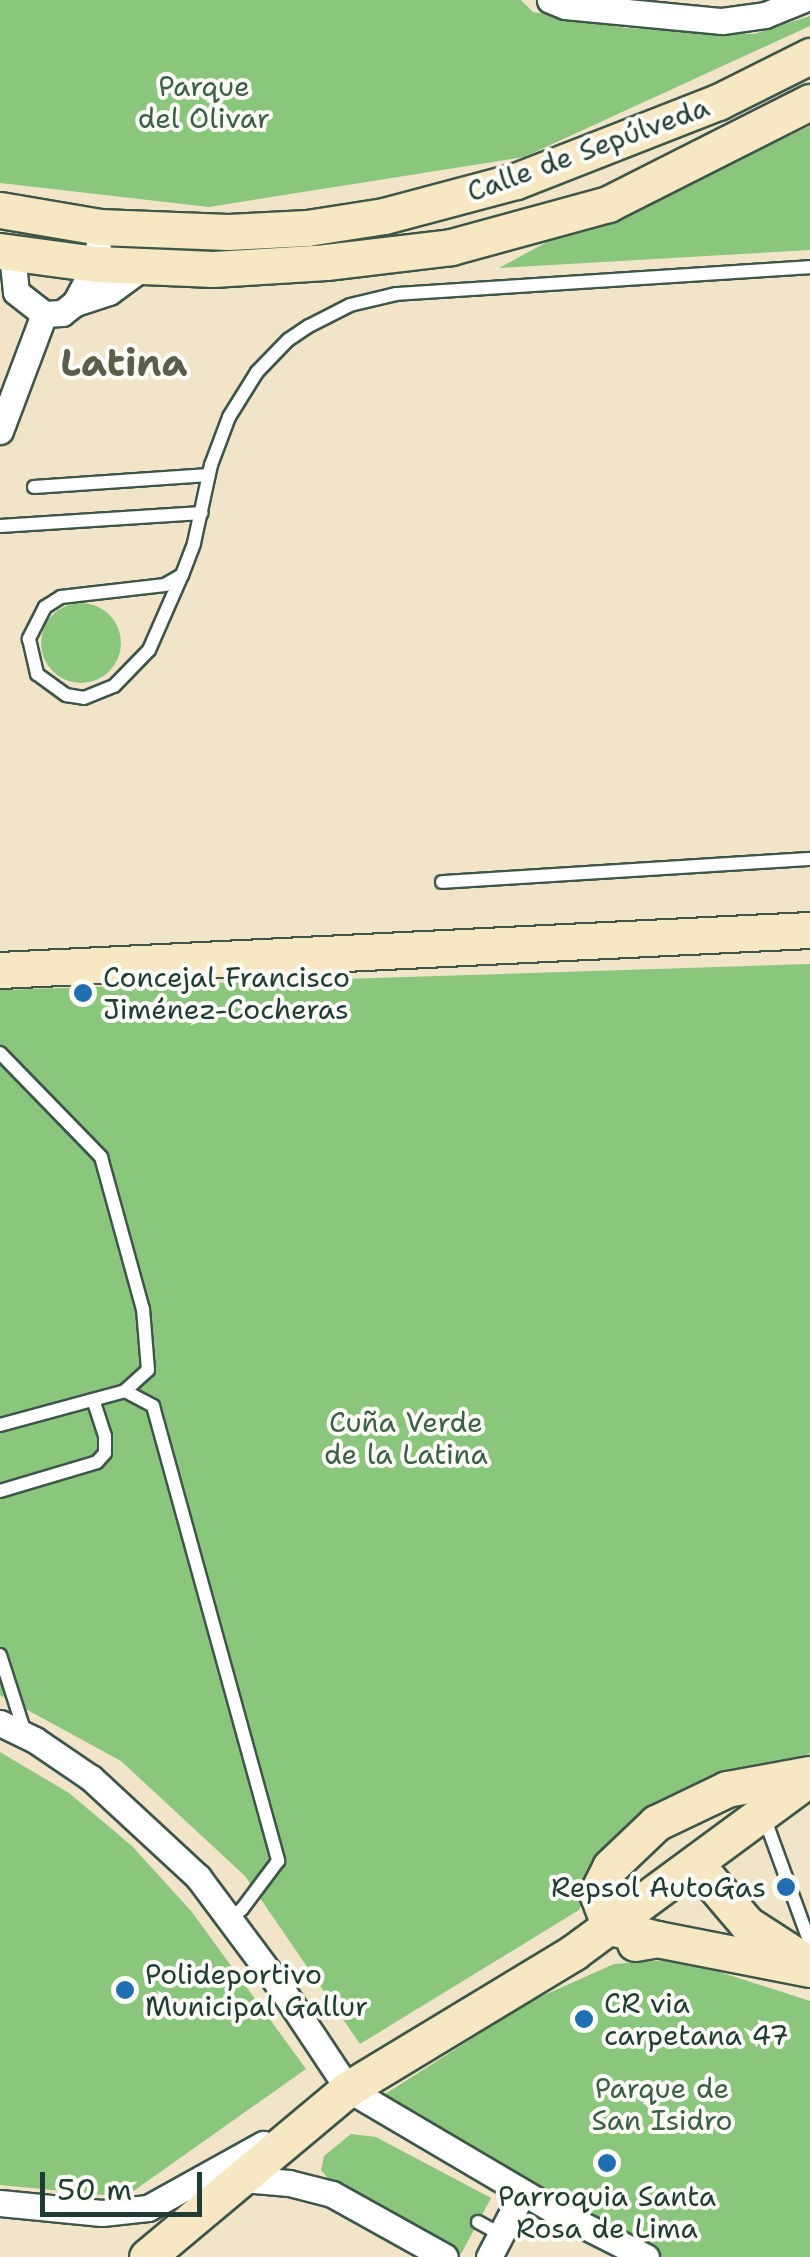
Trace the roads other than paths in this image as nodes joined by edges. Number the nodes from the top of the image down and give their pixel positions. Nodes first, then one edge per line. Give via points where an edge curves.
1 (802, 0) edge
2 (557, 3) edge
3 (649, 8) edge
4 (810, 56) edge
5 (810, 102) edge
6 (0, 210) edge
7 (99, 228) junction
8 (6, 253) edge
9 (96, 264) junction
10 (143, 267) junction
11 (810, 267) edge
12 (76, 303) junction
13 (44, 314) junction
14 (0, 431) edge
15 (210, 475) junction
16 (34, 487) dead end
17 (202, 513) junction
18 (0, 526) edge
19 (182, 575) junction
20 (810, 859) edge
21 (442, 882) dead end
22 (810, 930) edge
23 (0, 970) edge
24 (0, 1054) edge
25 (125, 1391) junction
26 (93, 1400) junction
27 (0, 1425) edge
28 (0, 1491) edge
29 (0, 1655) edge
30 (0, 1694) edge
31 (8, 1712) edge
32 (810, 1776) edge
33 (763, 1814) junction
34 (696, 1864) junction
35 (229, 1919) junction
36 (610, 1926) junction
37 (657, 1939) junction
38 (810, 1943) edge
39 (574, 1952) junction
40 (810, 1966) edge
41 (348, 2090) junction
42 (319, 2111) junction
43 (242, 2179) junction
44 (523, 2192) junction
45 (0, 2203) edge
46 (489, 2238) edge
47 (148, 2257) edge
48 (445, 2257) edge
49 (646, 2257) edge

1 - 3 street via 765,15 722,20
2 - 3 street
4 - 7 street, Calle de Sepúlveda via 718,102 516,182 384,216 248,231
5 - 10 street, Calle de Sepúlveda via 608,204 451,247 326,262
6 - 7 street, Calle de Sepúlveda
7 - 8 street via 81,238 20,233
7 - 9 street
8 - 9 street, Calle de Sepúlveda
8 - 13 street via 16,292
9 - 10 street, Calle de Sepúlveda
9 - 12 street
10 - 12 street via 109,292
11 - 15 lane via 396,294 350,305 288,340 257,372 220,438
12 - 13 street
13 - 14 street
15 - 16 lane
15 - 17 lane
17 - 18 lane
17 - 19 lane
19 - 19 lane via 165,584 78,593 46,607 29,639 37,674 66,695 84,698 114,686 149,650
20 - 21 lane
22 - 23 street
24 - 25 lane via 101,1157 142,1309 148,1370
25 - 26 lane
25 - 35 lane via 153,1406 278,1861
26 - 27 lane
26 - 28 lane via 105,1436 105,1454 97,1462
29 - 31 lane
30 - 31 lane
31 - 35 street via 26,1736 91,1778 150,1830
32 - 33 street
32 - 36 street via 727,1789 656,1823 610,1867 597,1893
33 - 34 street
33 - 38 lane
34 - 36 street
34 - 40 street via 747,1924
35 - 41 street
36 - 37 street
36 - 39 street
37 - 39 street
37 - 40 street
39 - 41 street
41 - 42 street
41 - 44 street
42 - 43 street
42 - 45 street via 148,2208 102,2213
43 - 47 street
43 - 48 street via 332,2194
44 - 46 street
44 - 49 street

